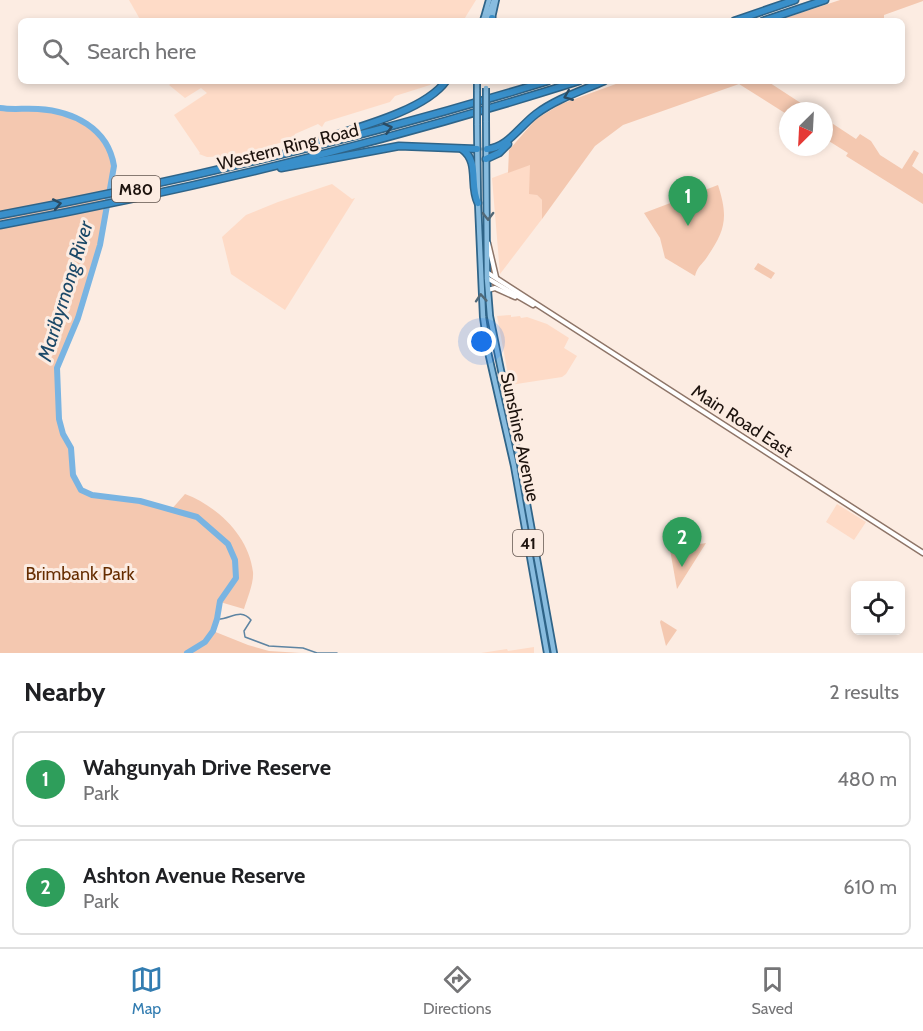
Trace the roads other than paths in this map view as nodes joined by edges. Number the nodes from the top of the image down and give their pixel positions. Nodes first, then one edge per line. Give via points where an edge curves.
1 (489, 0) edge
2 (495, 0) edge
3 (795, 0) edge
4 (825, 0) edge
5 (484, 18) edge
6 (486, 18) edge
7 (492, 18) edge
8 (743, 18) edge
9 (772, 18) edge
10 (444, 84) edge
11 (448, 84) edge
12 (477, 84) edge
13 (486, 84) edge
14 (538, 84) edge
15 (569, 84) edge
16 (597, 84) edge
17 (441, 89) junction
18 (525, 123) junction
19 (487, 148) junction
20 (462, 149) junction
21 (477, 149) junction
22 (270, 158) junction
23 (486, 159) junction
24 (280, 166) junction
25 (478, 202) junction
26 (0, 215) edge
27 (0, 225) edge
28 (488, 242) junction
29 (480, 271) junction
30 (488, 275) junction
31 (497, 278) junction
32 (488, 290) junction
33 (524, 300) junction
34 (547, 313) junction
35 (504, 392) junction
36 (505, 425) junction
37 (529, 510) junction
38 (529, 550) junction
39 (923, 553) edge
40 (545, 605) junction
41 (544, 639) junction
42 (547, 653) edge
43 (554, 653) edge

1 - 5 main road
2 - 6 main road
2 - 7 main road
3 - 8 highway
4 - 9 highway
10 - 17 highway
11 - 17 highway
12 - 21 main road, Sunshine Avenue / 41, bridge
13 - 19 main road, Sunshine Avenue / 41, bridge
22 -> 14 highway, Western Ring Road / M80
15 - 24 highway, Western Ring Road
16 -> 18 highway via 552,104
17 - 22 highway via 403,111
18 - 19 highway via 504,144
18 - 23 highway via 502,151
19 - 21 main road
19 - 23 main road, Sunshine Avenue / 41
20 - 21 highway
20 - 24 highway via 399,146
20 - 25 highway via 472,163
21 - 25 main road, Sunshine Avenue / 41
26 -> 22 highway, Western Ring Road / M80
23 -> 28 main road, Sunshine Avenue / 41
24 - 27 highway, Western Ring Road / M80 via 229,181
25 - 29 main road, Sunshine Avenue / 41
28 - 30 main road, Sunshine Avenue / 41
28 - 31 main road
29 - 30 main road, Main Road East
36 -> 29 main road, Sunshine Avenue / 41 via 486,342
30 - 31 main road, Main Road East
30 - 32 main road, Sunshine Avenue / 41
30 - 33 main road, Main Road East
31 - 34 main road, Main Road East
32 - 33 main road via 495,288
32 - 35 main road, Sunshine Avenue / 41
33 - 34 main road, Main Road East
34 - 39 main road, Main Road East
35 - 36 main road via 501,397
35 - 37 main road, Sunshine Avenue / 41
36 - 38 main road, Sunshine Avenue / 41
37 - 38 main road
37 - 40 main road, Sunshine Avenue / 41
38 - 41 main road, Sunshine Avenue / 41
40 - 41 main road via 548,635
40 - 43 main road, Sunshine Avenue / 41
41 - 42 main road, Sunshine Avenue / 41

